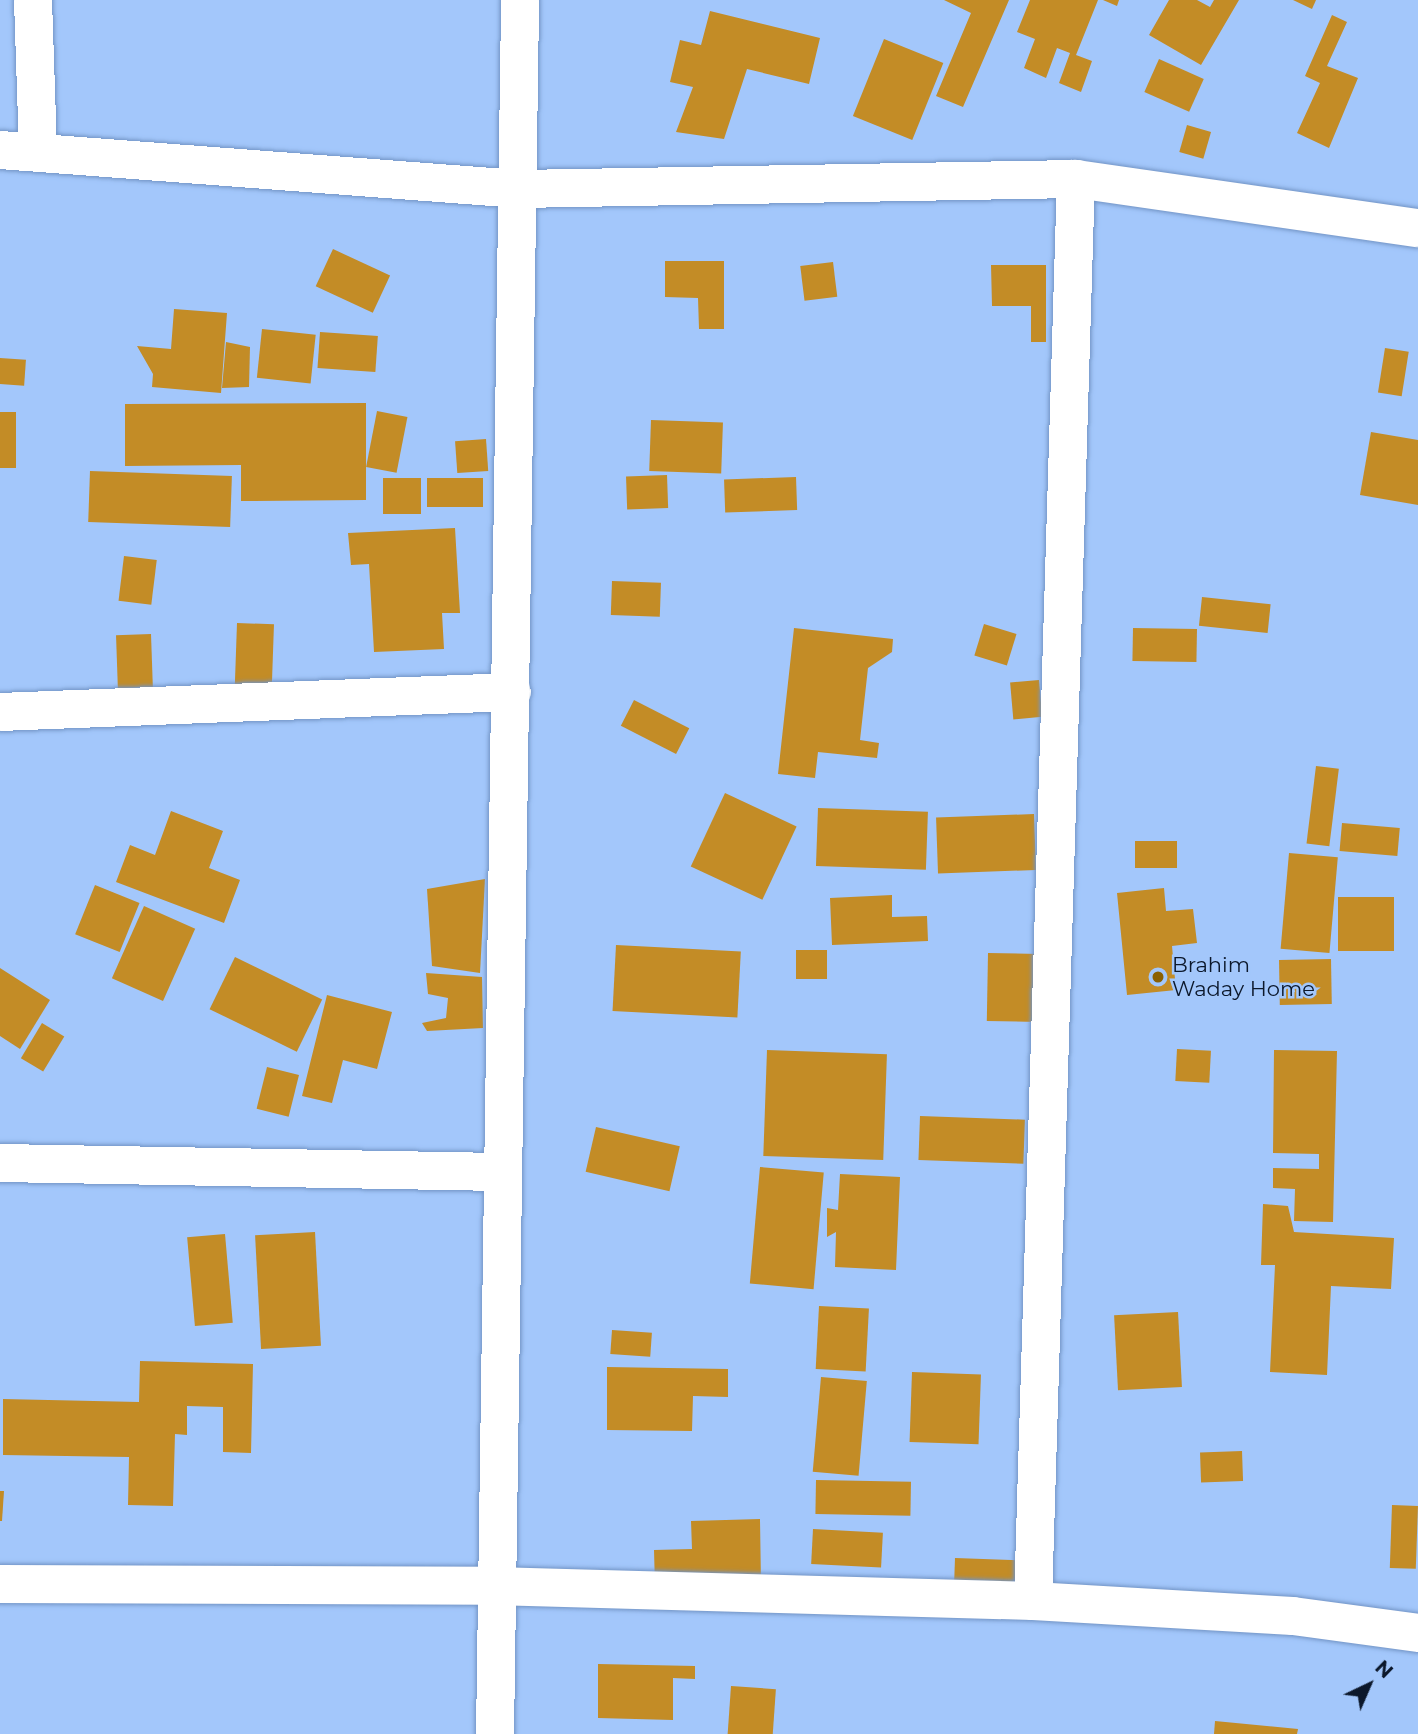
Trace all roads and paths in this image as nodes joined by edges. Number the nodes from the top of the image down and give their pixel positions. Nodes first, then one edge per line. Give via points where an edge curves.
1 (33, 0) edge
2 (520, 0) edge
3 (0, 150) edge
4 (38, 151) junction
5 (1076, 179) junction
6 (519, 189) junction
7 (1418, 228) edge
8 (512, 692) junction
9 (0, 712) edge
10 (0, 1163) edge
11 (502, 1172) junction
12 (0, 1584) edge
13 (493, 1586) junction
14 (1033, 1601) junction
15 (1418, 1633) edge
16 (495, 1734) edge

1 - 4 street
2 - 6 street
3 - 4 street
4 - 6 street
5 - 6 street
5 - 7 street
5 - 14 street
6 - 8 street
8 - 9 street
8 - 11 street
10 - 11 street
11 - 13 street
12 - 13 street
13 - 14 street
13 - 16 street
14 - 15 street via 1293,1616

